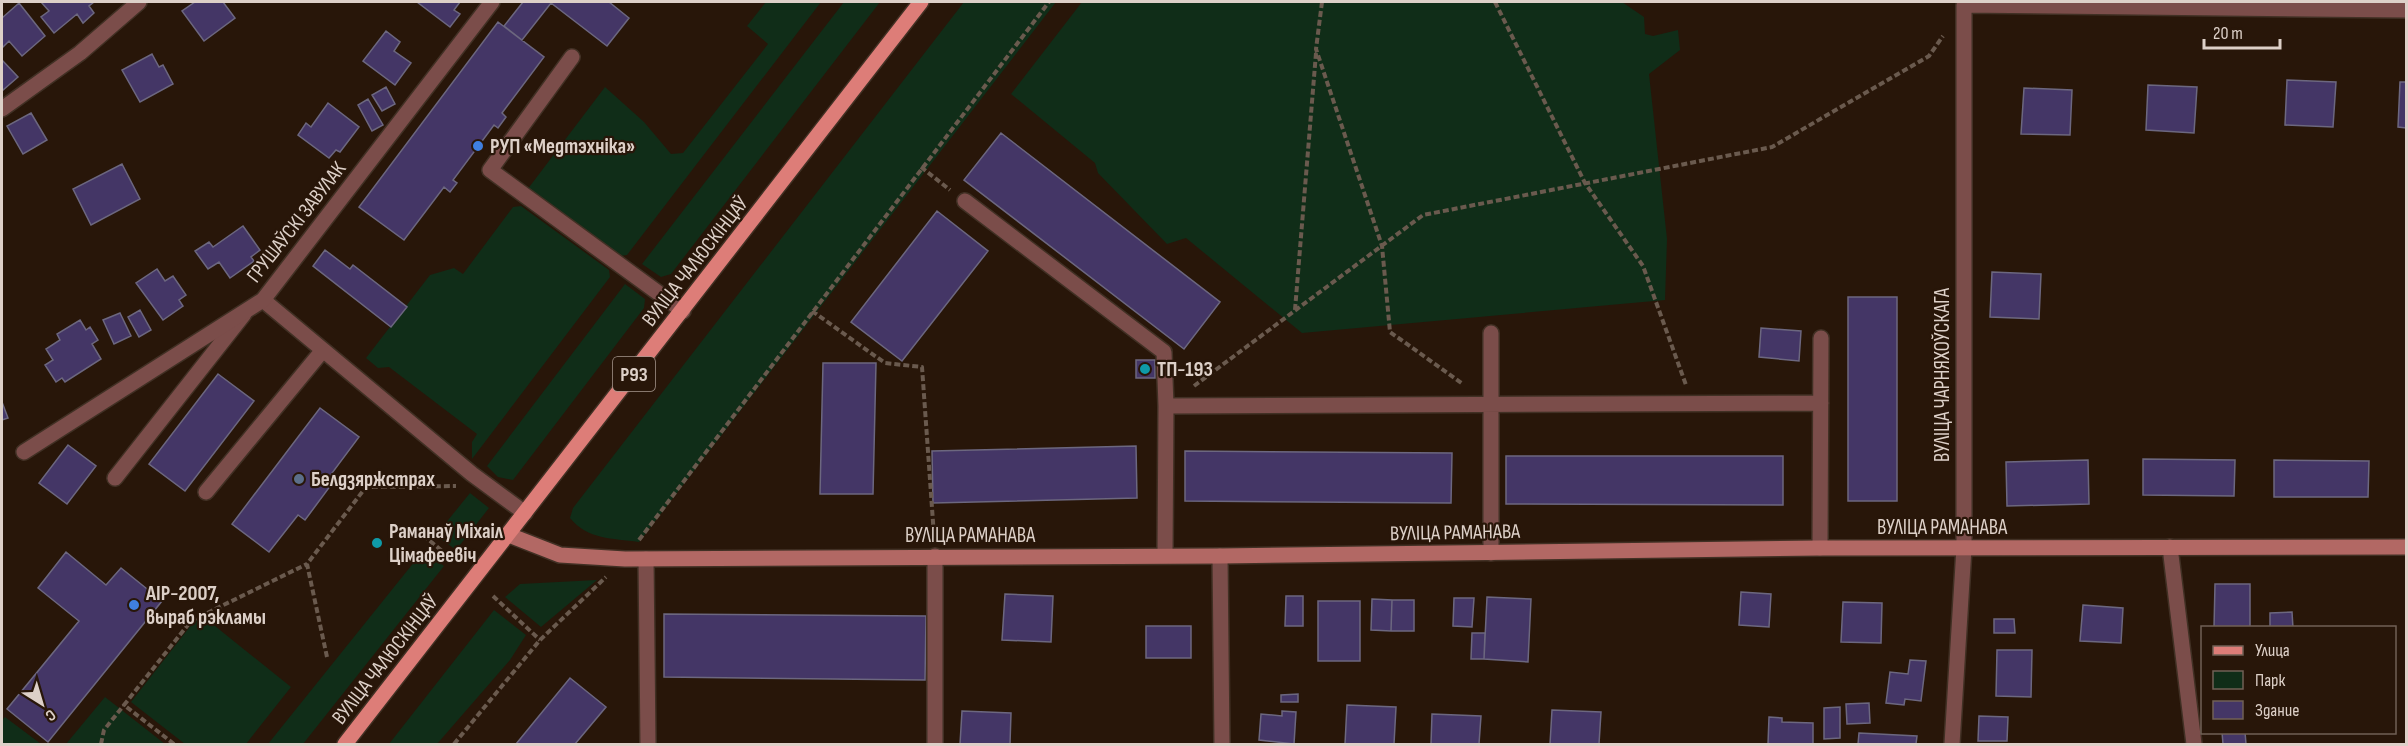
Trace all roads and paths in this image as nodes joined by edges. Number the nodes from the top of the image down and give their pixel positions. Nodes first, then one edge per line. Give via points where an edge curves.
1 (139, 2) edge
2 (492, 2) edge
3 (921, 2) edge
4 (1049, 2) edge
5 (1322, 2) edge
6 (1495, 2) edge
7 (1964, 5) junction
8 (2406, 10) edge
9 (1316, 49) junction
10 (572, 57) dead end
11 (2, 110) edge
12 (921, 167) junction
13 (1586, 183) junction
14 (965, 201) joint
15 (1382, 246) junction
16 (263, 300) junction
17 (1295, 310) junction
18 (245, 311) junction
19 (683, 311) junction
20 (812, 311) junction
21 (1491, 333) dead end
22 (1821, 338) dead end
23 (323, 350) junction
24 (1491, 403) junction
25 (1692, 403) junction
26 (1821, 403) junction
27 (1166, 406) junction
28 (24, 452) dead end
29 (116, 478) dead end
30 (462, 486) dead end
31 (206, 492) dead end
32 (525, 513) junction
33 (423, 535) dead end
34 (509, 535) junction
35 (2170, 547) junction
36 (2406, 547) edge
37 (1820, 548) junction
38 (1964, 548) junction
39 (442, 551) dead end
40 (1491, 553) junction
41 (1165, 555) junction
42 (936, 556) junction
43 (1220, 556) junction
44 (625, 559) junction
45 (646, 560) junction
46 (307, 564) junction
47 (493, 596) dead end
48 (540, 639) junction
49 (327, 657) dead end
50 (124, 705) junction
51 (101, 744) edge
52 (174, 744) edge
53 (345, 744) edge
54 (454, 744) edge
55 (648, 744) edge
56 (935, 744) edge
57 (1222, 744) edge
58 (1952, 744) edge
59 (2194, 744) edge

1 - 11 street via 80,53
2 - 16 street, ГРУШАЎСКІ ЗАВУЛАК
3 - 19 main road, ВУЛІЦА ЧАЛЮСКІНЦАЎ / Р93
4 - 12 path
5 - 9 path
6 - 13 path
7 - 8 street
7 - 13 path via 1929,57 1772,147
7 - 38 street, ВУЛІЦА ЧАРНЯХОЎСКАГА
9 - 15 path
9 - 17 path
10 - 19 street via 490,170
12 - 14 path
12 - 20 path
13 - 15 path via 1423,215
13 - 25 path via 1643,267
14 - 27 street via 1164,352
15 - 17 path
15 - 24 path via 1390,332
16 - 18 street, ГРУШАЎСКІ ЗАВУЛАК
16 - 23 street
17 - 27 path
18 - 28 street, ГРУШАЎСКІ ЗАВУЛАК
18 - 29 street
19 - 32 main road, ВУЛІЦА ЧАЛЮСКІНЦАЎ / Р93
20 - 42 path via 885,363 922,367
20 - 44 path
21 - 24 street
22 - 26 street
23 - 31 street
23 - 32 street
24 - 25 street
24 - 27 street
24 - 40 street
25 - 26 street
26 - 37 street
27 - 41 street
30 - 46 path via 366,487
32 - 34 main road, ВУЛІЦА ЧАЛЮСКІНЦАЎ / Р93
33 - 39 path
34 - 44 main road, ВУЛІЦА РАМАНАВА via 560,555
34 - 53 main road, ВУЛІЦА ЧАЛЮСКІНЦАЎ / Р93
35 - 36 main road, ВУЛІЦА РАМАНАВА
35 - 38 main road, ВУЛІЦА РАМАНАВА
35 - 59 street
37 - 38 main road, ВУЛІЦА РАМАНАВА
37 - 40 main road, ВУЛІЦА РАМАНАВА
38 - 58 street, ВУЛІЦА ЧАРНЯХОЎСКАГА
40 - 43 main road, ВУЛІЦА РАМАНАВА
41 - 42 main road, ВУЛІЦА РАМАНАВА
41 - 43 main road, ВУЛІЦА РАМАНАВА
42 - 45 main road, ВУЛІЦА РАМАНАВА
42 - 56 street
43 - 57 street
44 - 45 main road, ВУЛІЦА РАМАНАВА
44 - 48 path
45 - 55 street
46 - 49 path
46 - 50 path via 191,621
47 - 48 path
48 - 54 path
50 - 51 path via 104,730
50 - 52 path

